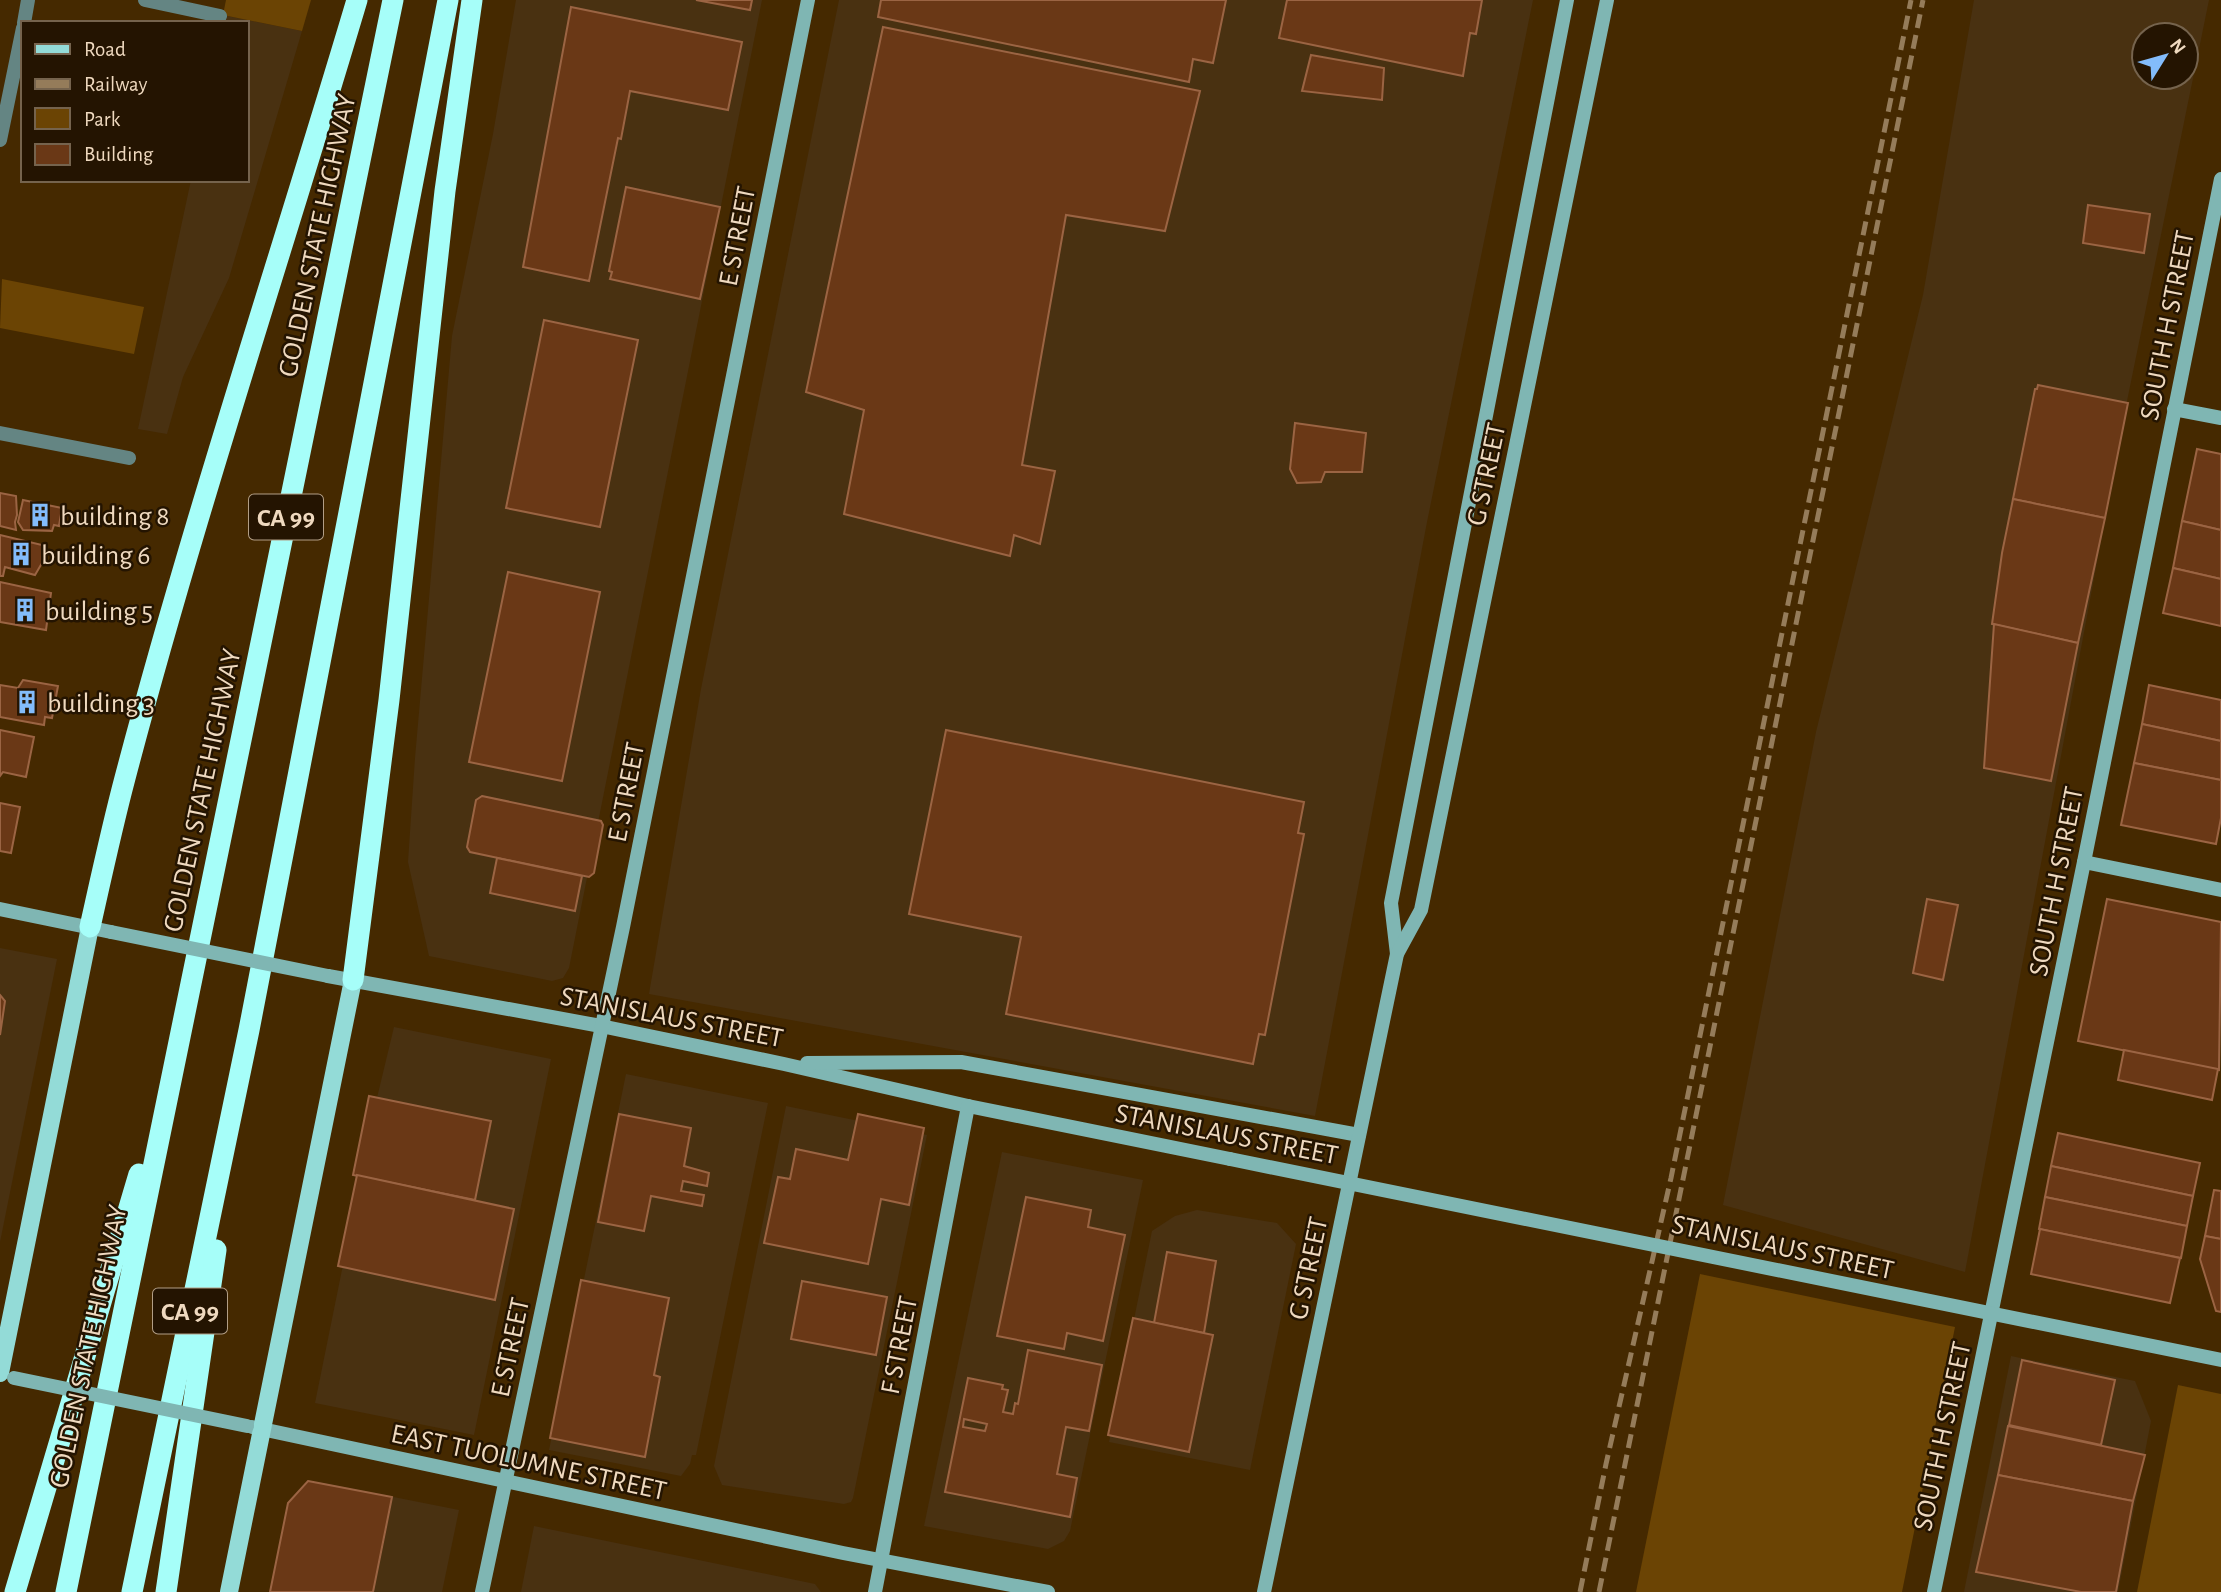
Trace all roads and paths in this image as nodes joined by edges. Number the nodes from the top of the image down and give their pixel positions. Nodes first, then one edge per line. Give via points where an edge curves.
1 (28, 0) edge
2 (145, 0) edge
3 (357, 0) edge
4 (393, 0) edge
5 (448, 0) edge
6 (472, 0) edge
7 (808, 0) edge
8 (1567, 0) edge
9 (1607, 0) edge
10 (220, 16) dead end
11 (24, 21) edge
12 (21, 35) edge
13 (0, 140) edge
14 (2221, 179) edge
15 (2174, 409) junction
16 (2221, 418) edge
17 (0, 433) edge
18 (129, 458) dead end
19 (2084, 862) junction
20 (2221, 890) edge
21 (0, 909) edge
22 (90, 928) junction
23 (1397, 954) junction
24 (352, 981) junction
25 (601, 1026) junction
26 (249, 1030) junction
27 (180, 1034) junction
28 (784, 1064) junction
29 (968, 1106) junction
30 (1359, 1135) junction
31 (2221, 1360) edge
32 (5, 1375) edge
33 (254, 1427) junction
34 (505, 1480) junction
35 (882, 1559) junction
36 (15, 1592) edge
37 (66, 1592) edge
38 (132, 1592) edge
39 (166, 1592) edge
40 (229, 1592) edge
41 (482, 1592) edge
42 (875, 1592) edge
43 (1048, 1592) edge
44 (1264, 1592) edge
45 (1934, 1592) edge

1 - 11 street
2 - 10 street
3 - 22 highway via 156,665
4 - 27 highway, GOLDEN STATE HIGHWAY / CA 99
5 - 26 highway, CA 99
6 - 24 highway
7 - 25 street, E STREET
8 - 23 street, G STREET via 1391,903
9 - 23 street, G STREET via 1420,909
12 - 13 street
14 - 15 street, SOUTH H STREET
15 - 16 street
15 - 19 street, SOUTH H STREET
17 - 18 street
19 - 20 street
19 - 45 street, SOUTH H STREET
21 - 22 street, STANISLAUS STREET
22 - 24 street, STANISLAUS STREET, bridge
22 - 32 main road
23 - 30 street, G STREET
24 - 25 street, STANISLAUS STREET
24 - 33 main road
25 - 28 street, STANISLAUS STREET
25 - 34 street, E STREET
26 - 38 highway, CA 99
26 - 39 highway
27 - 36 highway
27 - 37 highway, GOLDEN STATE HIGHWAY / CA 99
28 - 29 street, STANISLAUS STREET
28 - 30 street via 961,1062
29 - 31 street, STANISLAUS STREET, bridge
29 - 35 street, F STREET
30 - 44 street, G STREET
32 - 33 street, EAST TUOLUMNE STREET, bridge
33 - 34 street, EAST TUOLUMNE STREET
33 - 40 main road
34 - 35 street, EAST TUOLUMNE STREET
34 - 41 street, E STREET
35 - 42 street, F STREET
35 - 43 street, EAST TUOLUMNE STREET

